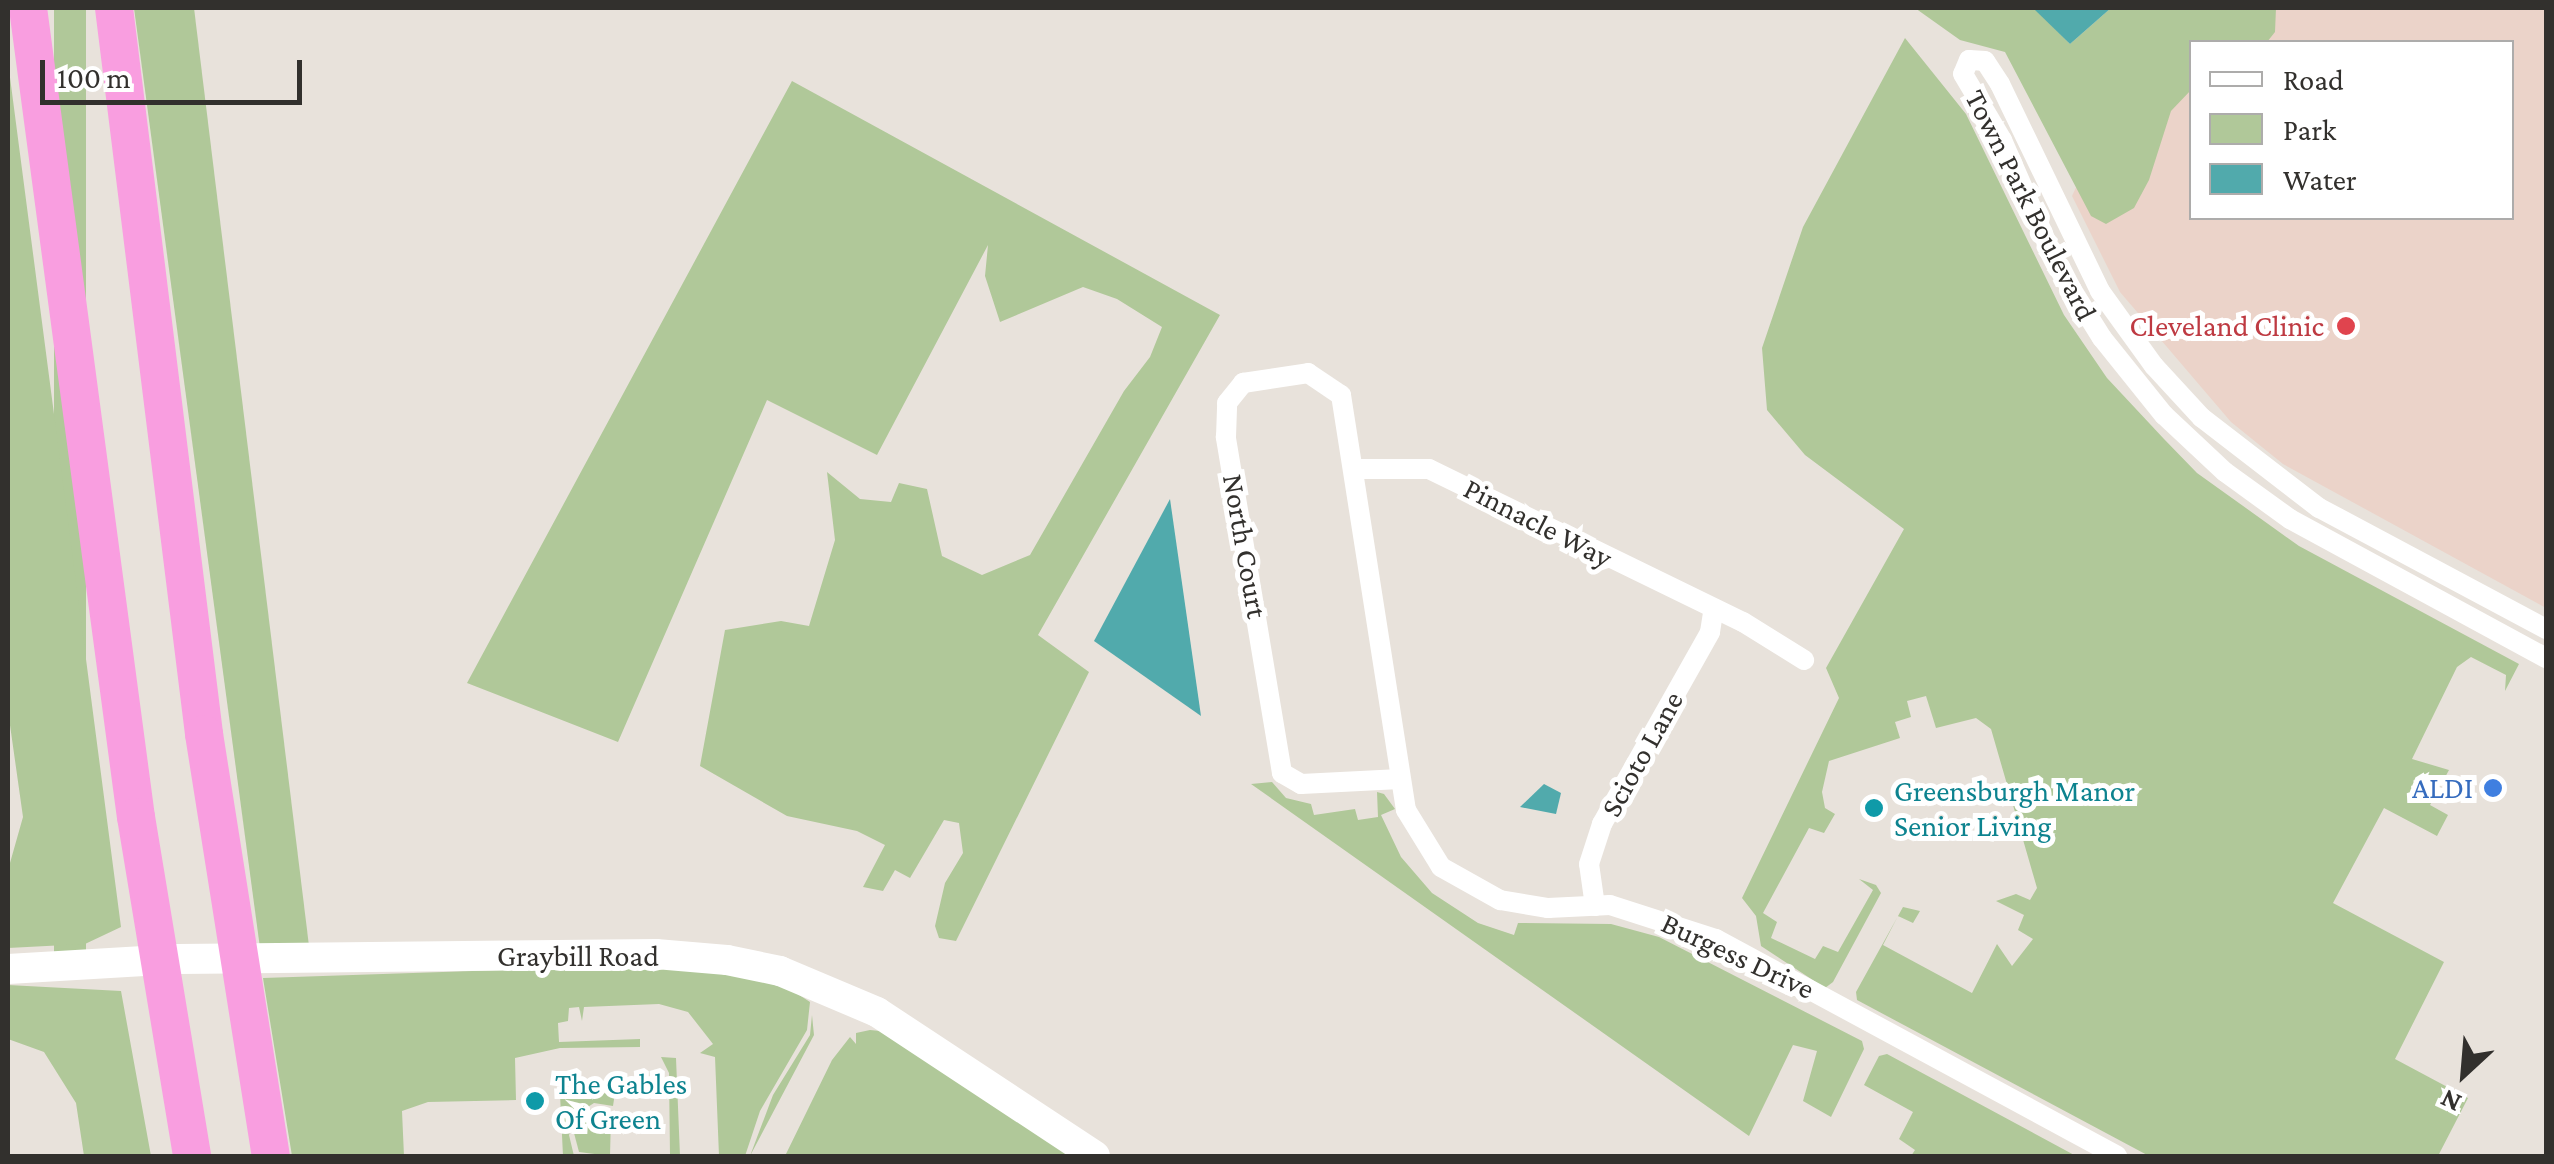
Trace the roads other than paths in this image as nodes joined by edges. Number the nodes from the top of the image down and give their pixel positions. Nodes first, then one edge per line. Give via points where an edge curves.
1 (28, 8) edge
2 (114, 8) edge
3 (1357, 469) junction
4 (1714, 608) junction
5 (2546, 629) edge
6 (2546, 658) edge
7 (1804, 660) dead end
8 (1400, 778) junction
9 (1595, 906) junction
10 (8, 969) edge
11 (192, 1156) edge
12 (271, 1156) edge
13 (1095, 1156) edge
14 (2117, 1156) edge

1 - 11 highway via 134,799
2 - 12 highway via 204,734
3 - 4 street, Pinnacle Way via 1429,469
3 - 8 street, Burgess Drive
3 - 8 street, North Court via 1341,395 1308,373 1243,383 1226,403 1226,437 1282,773 1301,784
4 - 7 street, Pinnacle Way
4 - 9 street, Scioto Lane via 1710,632 1602,824 1589,864
5 - 6 street, Town Park Boulevard via 2319,508 2202,418 2112,308 2000,84 1985,61 1969,60 1963,74 2002,140 2057,266 2102,338 2164,415 2225,472 2290,519
8 - 9 street, Burgess Drive via 1412,825 1441,867 1470,888 1548,908
9 - 14 street, Burgess Drive via 1658,916 1716,938
10 - 13 street, Graybill Road via 656,954 780,972 877,1012

